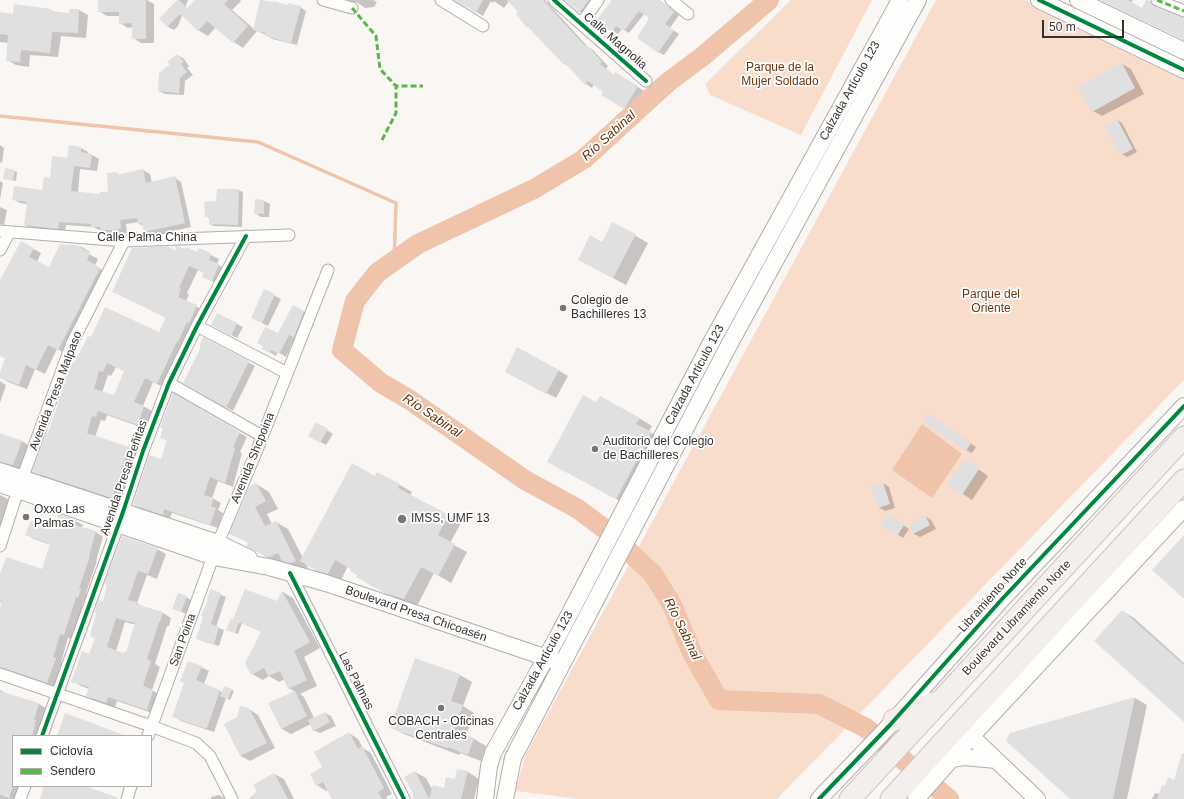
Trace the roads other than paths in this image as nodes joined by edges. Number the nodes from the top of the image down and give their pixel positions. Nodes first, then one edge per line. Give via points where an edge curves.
1 (323, 0) edge
2 (440, 0) edge
3 (554, 0) edge
4 (598, 0) edge
5 (671, 0) edge
6 (900, 0) edge
7 (918, 0) edge
8 (1039, 0) edge
9 (1078, 0) edge
10 (1157, 0) edge
11 (352, 8) dead end
12 (1184, 11) edge
13 (688, 14) dead end
14 (581, 24) junction
15 (483, 26) dead end
16 (1184, 51) edge
17 (1184, 70) edge
18 (646, 81) dead end
19 (4, 232) edge
20 (289, 235) dead end
21 (246, 236) junction
22 (124, 241) junction
23 (0, 250) edge
24 (328, 270) dead end
25 (197, 326) junction
26 (287, 373) junction
27 (169, 383) junction
28 (1184, 406) edge
29 (262, 436) junction
30 (1184, 437) edge
31 (0, 471) edge
32 (1184, 480) edge
33 (0, 484) edge
34 (20, 485) junction
35 (1184, 508) edge
36 (121, 518) junction
37 (0, 546) edge
38 (216, 550) junction
39 (290, 573) junction
40 (546, 657) junction
41 (563, 664) junction
42 (0, 674) edge
43 (57, 694) junction
44 (940, 700) junction
45 (892, 722) junction
46 (149, 731) edge
47 (42, 735) edge
48 (971, 736) junction
49 (943, 759) junction
50 (996, 760) junction
51 (24, 787) edge
52 (131, 787) edge
53 (901, 797) edge
54 (20, 799) edge
55 (127, 799) edge
56 (232, 799) edge
57 (404, 799) edge
58 (485, 799) edge
59 (505, 799) edge
60 (819, 799) edge
61 (850, 799) edge
62 (1037, 799) edge

1 - 11 street
2 - 15 street
3 - 14 street, Calle Magnolia
4 - 14 street
5 - 13 street
6 - 40 main road, Calzada Artículo 123 via 714,339
7 - 41 main road, Calzada Artículo 123 via 729,345
8 - 17 main road
9 - 16 main road
10 - 12 street
14 - 18 street, Calle Magnolia
19 - 22 street, Calle Palma China
19 - 23 street
20 - 21 street, Calle Palma China
21 - 22 street, Calle Palma China
21 - 25 street, Avenida Presa Peñitas
22 - 34 street, Avenida Presa Malpaso via 72,343
24 - 26 street, Avenida Shcpoina
25 - 26 street
25 - 27 street, Avenida Presa Peñitas
26 - 29 street, Avenida Shcpoina
27 - 29 street
27 - 36 street, Avenida Presa Peñitas
28 - 45 main road, Libramiento Norte via 1003,598
29 - 38 street, Avenida Shcpoina
30 - 44 highway, Boulevard Libramiento Norte
31 - 34 main road, Boulevard Presa Chicoasén
32 - 49 highway
33 - 34 main road, Boulevard Presa Chicoasén
34 - 36 main road, Boulevard Presa Chicoasén
34 - 37 street, Avenida Presa Malpaso
35 - 48 main road
36 - 38 main road, Boulevard Presa Chicoasén
36 - 43 street, Avenida Presa Peñitas
38 - 39 main road, Boulevard Presa Chicoasén
38 - 46 street, San Poina
39 - 40 main road, Boulevard Presa Chicoasén
39 - 57 street, Las Palmas
40 - 41 main road, Boulevard Presa Chicoasén
40 - 58 main road, Calzada Artículo 123 via 493,753
41 - 59 main road, Calzada Artículo 123 via 513,758
42 - 43 street
43 - 46 street
43 - 47 street, Avenida Presa Peñitas
44 - 45 highway
44 - 61 highway, Boulevard Libramiento Norte
45 - 60 main road, Libramiento Norte
46 - 56 street via 196,744 210,756
48 - 49 main road
48 - 50 main road
49 - 50 main road via 964,757
49 - 53 highway
50 - 62 main road
51 - 54 street
52 - 55 street

